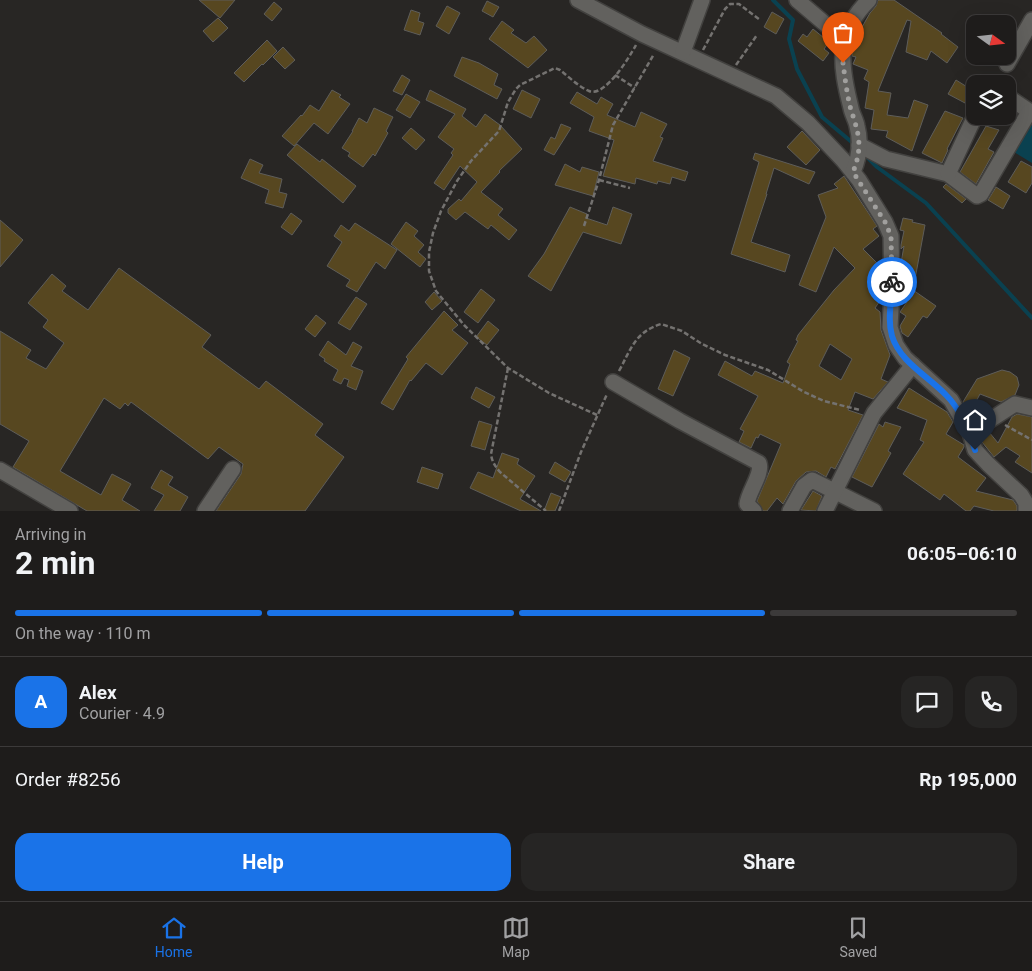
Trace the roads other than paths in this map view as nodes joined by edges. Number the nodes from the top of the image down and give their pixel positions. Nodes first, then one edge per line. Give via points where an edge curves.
1 (578, 0) edge
2 (702, 0) edge
3 (797, 0) edge
4 (869, 0) edge
5 (1032, 20) edge
6 (843, 39) junction
7 (1016, 48) edge
8 (683, 52) junction
9 (1016, 102) edge
10 (1031, 112) edge
11 (971, 125) edge
12 (857, 156) junction
13 (948, 174) junction
14 (913, 365) junction
15 (613, 382) dead end
16 (1032, 408) edge
17 (970, 433) junction
18 (233, 469) dead end
19 (0, 470) edge
20 (836, 492) junction
21 (1027, 502) edge
22 (852, 506) edge
23 (70, 511) edge
24 (204, 511) edge
25 (754, 511) edge
26 (790, 511) edge
27 (825, 511) edge
28 (874, 511) edge

1 - 8 street
2 - 8 street
3 - 6 street
4 - 6 street
5 - 7 street
6 - 12 street via 845,78 858,130
8 - 12 street via 764,90
9 - 10 street
10 - 13 street via 981,194 975,195
11 - 13 street
12 - 13 street via 886,159
12 - 14 street via 891,236 890,327 900,352
14 - 17 street via 951,400
14 - 20 street via 874,413
15 - 25 street via 759,464 760,470 747,498 747,504
16 - 17 street via 1015,404
17 - 21 street via 975,450
18 - 24 street
19 - 23 street
20 - 22 street
20 - 26 street via 812,480 804,486
20 - 27 street
22 - 28 street

